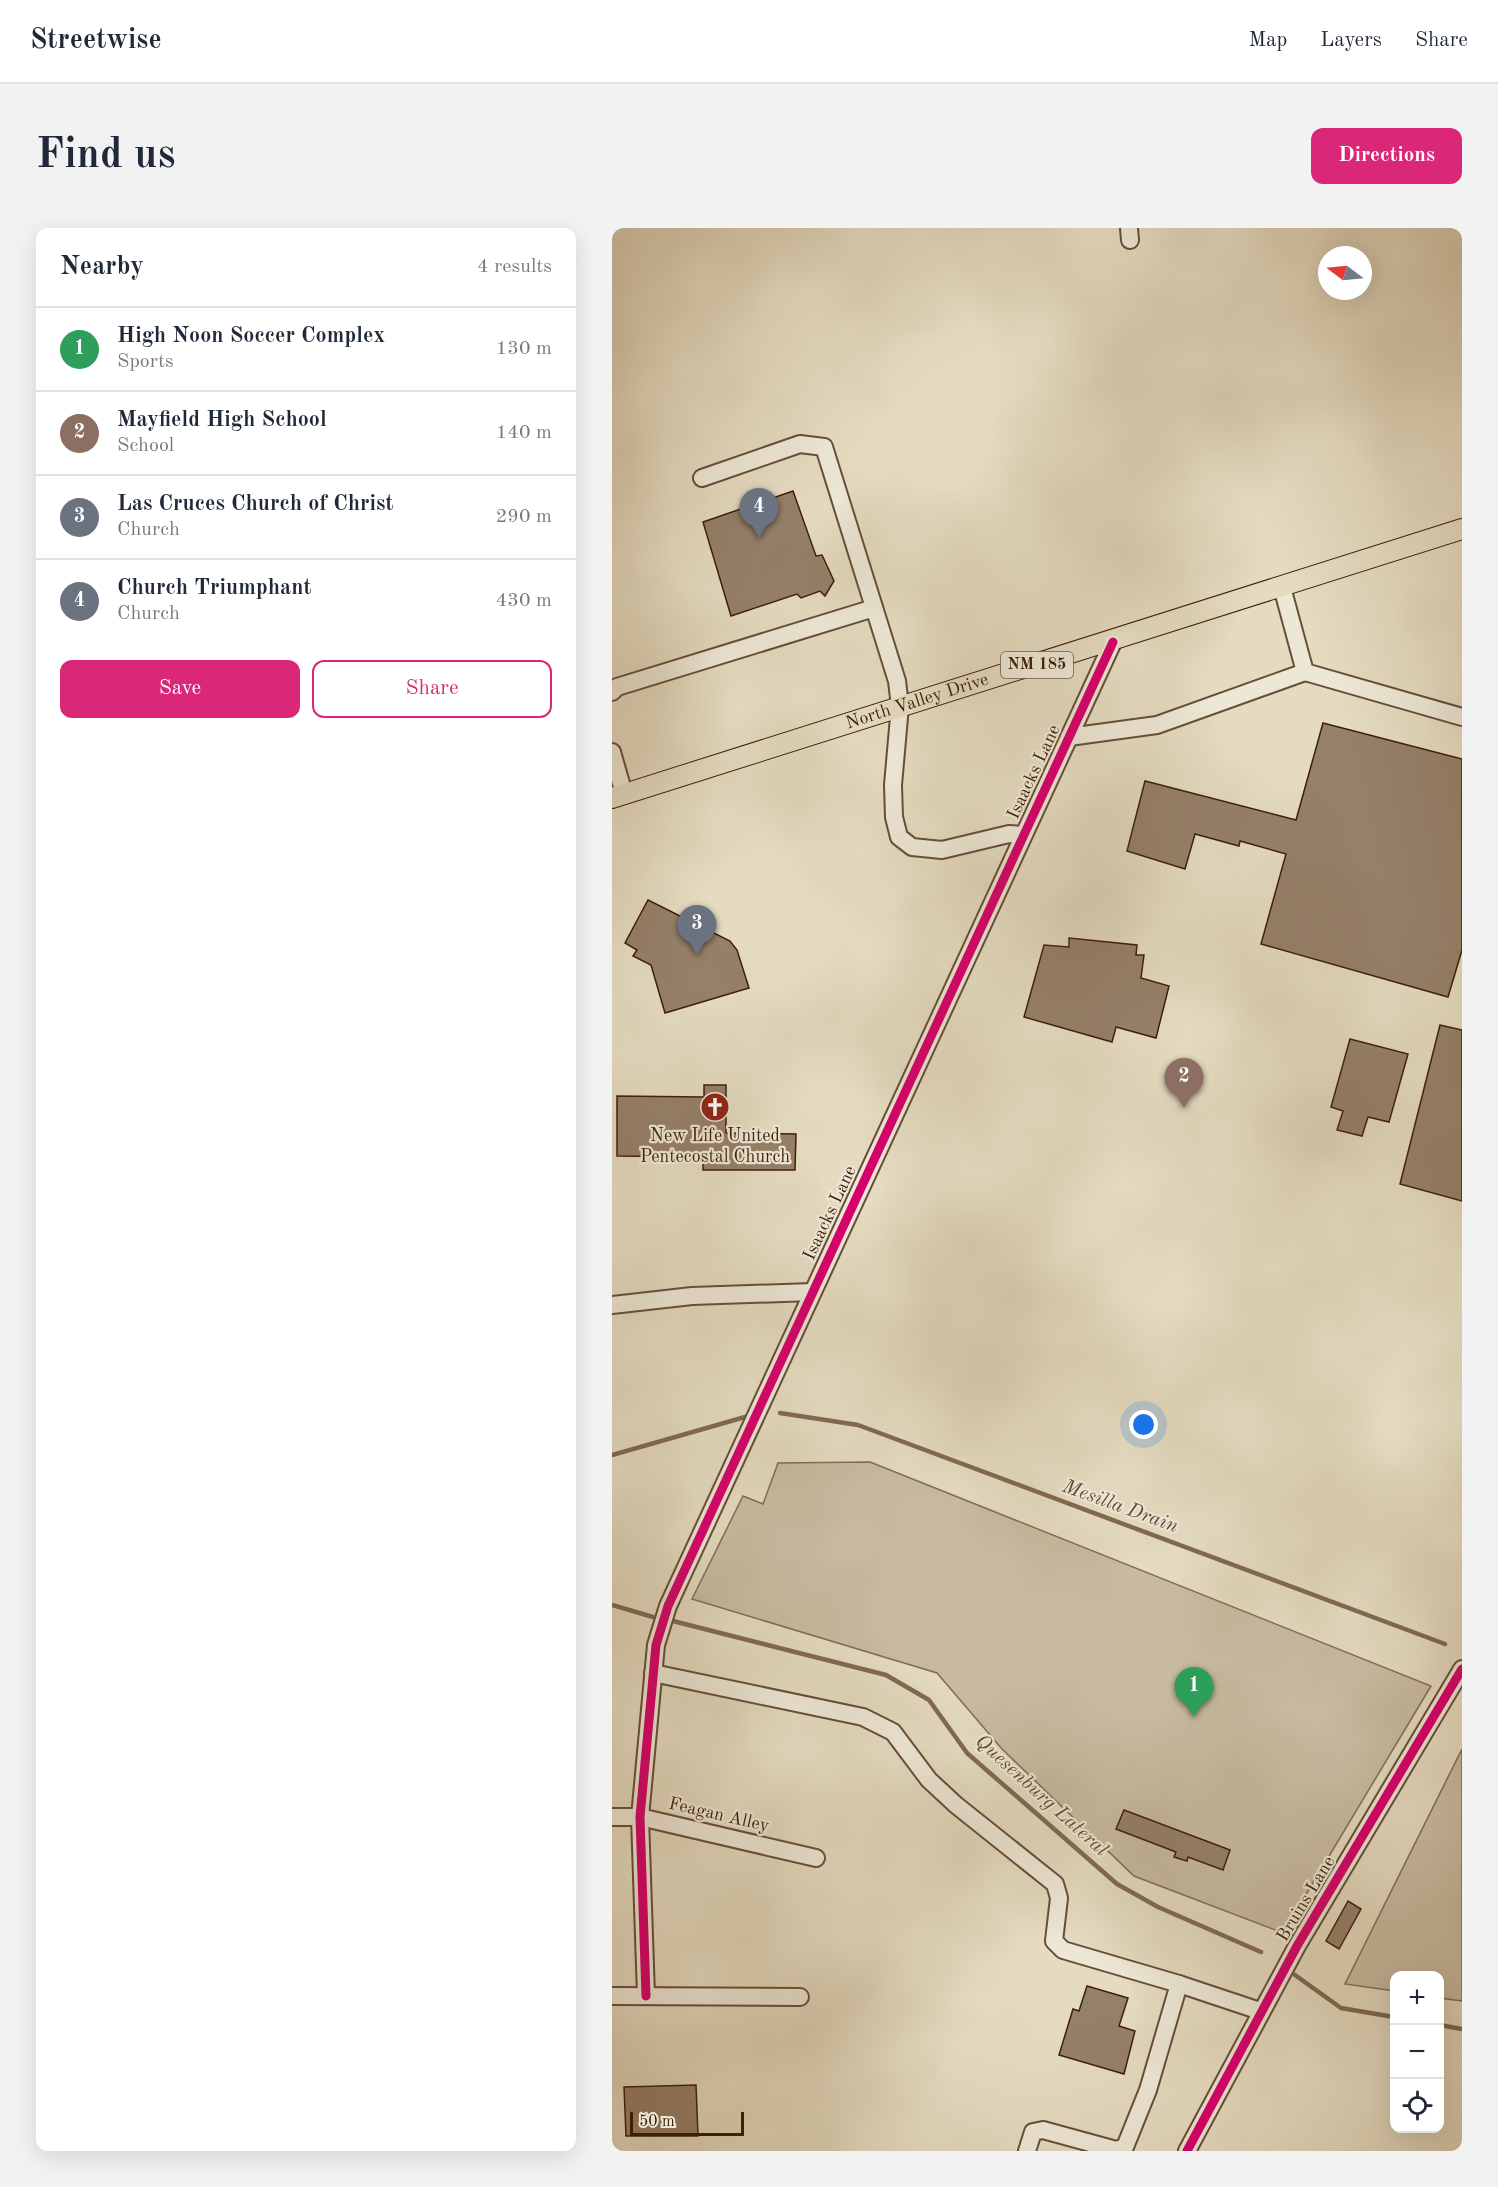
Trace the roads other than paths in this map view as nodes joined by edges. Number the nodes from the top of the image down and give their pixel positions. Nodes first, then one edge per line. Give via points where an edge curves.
1 (702, 478) dead end
2 (1462, 529) edge
3 (1282, 587) junction
4 (874, 608) junction
5 (1113, 642) junction
6 (1305, 672) junction
7 (612, 692) edge
8 (900, 706) junction
9 (1462, 717) edge
10 (1069, 737) junction
11 (612, 752) edge
12 (618, 796) edge
13 (1023, 835) junction
14 (812, 1292) junction
15 (612, 1305) edge
16 (1462, 1670) edge
17 (653, 1673) junction
18 (612, 1817) edge
19 (640, 1817) junction
20 (816, 1858) dead end
21 (1179, 1984) junction
22 (612, 1996) edge
23 (646, 1996) junction
24 (800, 1997) dead end
25 (1260, 2012) junction
26 (1124, 2150) edge
27 (1027, 2151) edge
28 (1187, 2151) edge

1 - 4 street via 800,444 824,447
2 - 3 main road, North Valley Drive / NM 185
3 - 5 main road, North Valley Drive / NM 185
3 - 6 street
4 - 7 street via 617,687
4 - 8 street via 897,681
5 - 8 main road, North Valley Drive / NM 185
5 - 10 street, Isaacks Lane
6 - 9 street
6 - 10 street via 1157,725
8 - 12 main road, North Valley Drive / NM 185
8 - 13 street via 893,785 899,837 912,847 942,850 1009,834
10 - 13 street, Isaacks Lane
11 - 12 street
13 - 14 street, Isaacks Lane
14 - 15 street via 692,1296
14 - 17 street, Isaacks Lane via 673,1593 656,1645
16 - 25 street, Bruins Lane
17 - 19 street, Isaacks Lane
17 - 21 street via 863,1717 893,1732 929,1780 1055,1884 1059,1898 1054,1941 1064,1950
18 - 19 street, Feagan Alley
19 - 20 street, Feagan Alley
19 - 23 street, Isaacks Lane
21 - 25 street
21 - 26 street via 1148,2090
22 - 23 street
23 - 24 street
25 - 28 street, Bruins Lane
26 - 27 street via 1043,2130 1033,2132

